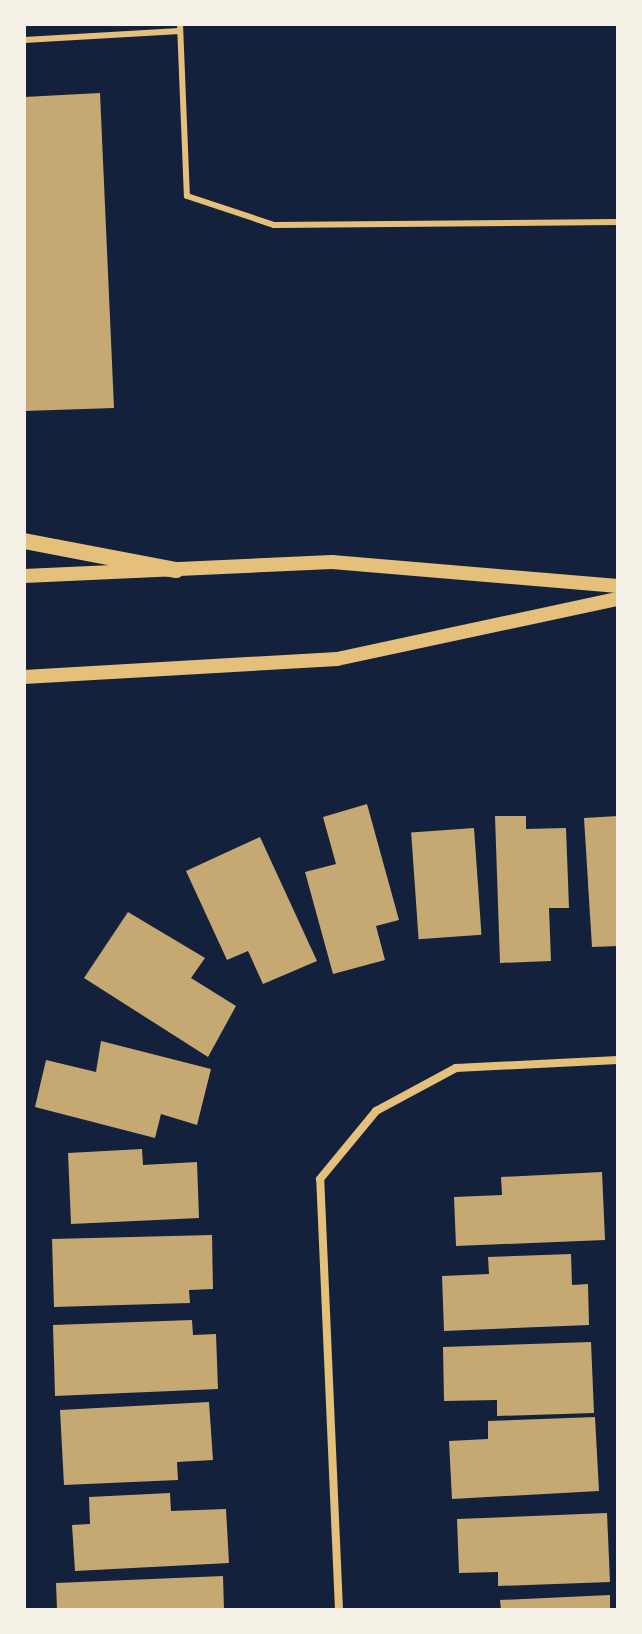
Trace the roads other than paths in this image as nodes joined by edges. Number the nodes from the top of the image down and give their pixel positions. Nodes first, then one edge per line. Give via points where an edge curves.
1 (180, 28) edge
2 (24, 40) edge
3 (618, 222) edge
4 (24, 541) edge
5 (176, 570) junction
6 (24, 576) edge
7 (618, 586) edge
8 (618, 599) edge
9 (24, 677) edge
10 (618, 1060) edge
11 (339, 1610) edge

1 - 2 lane
1 - 3 lane via 187,196 274,225
4 - 5 main road
5 - 6 street
5 - 7 street via 332,562
8 - 9 street via 337,659
10 - 11 street via 456,1068 376,1111 320,1179

